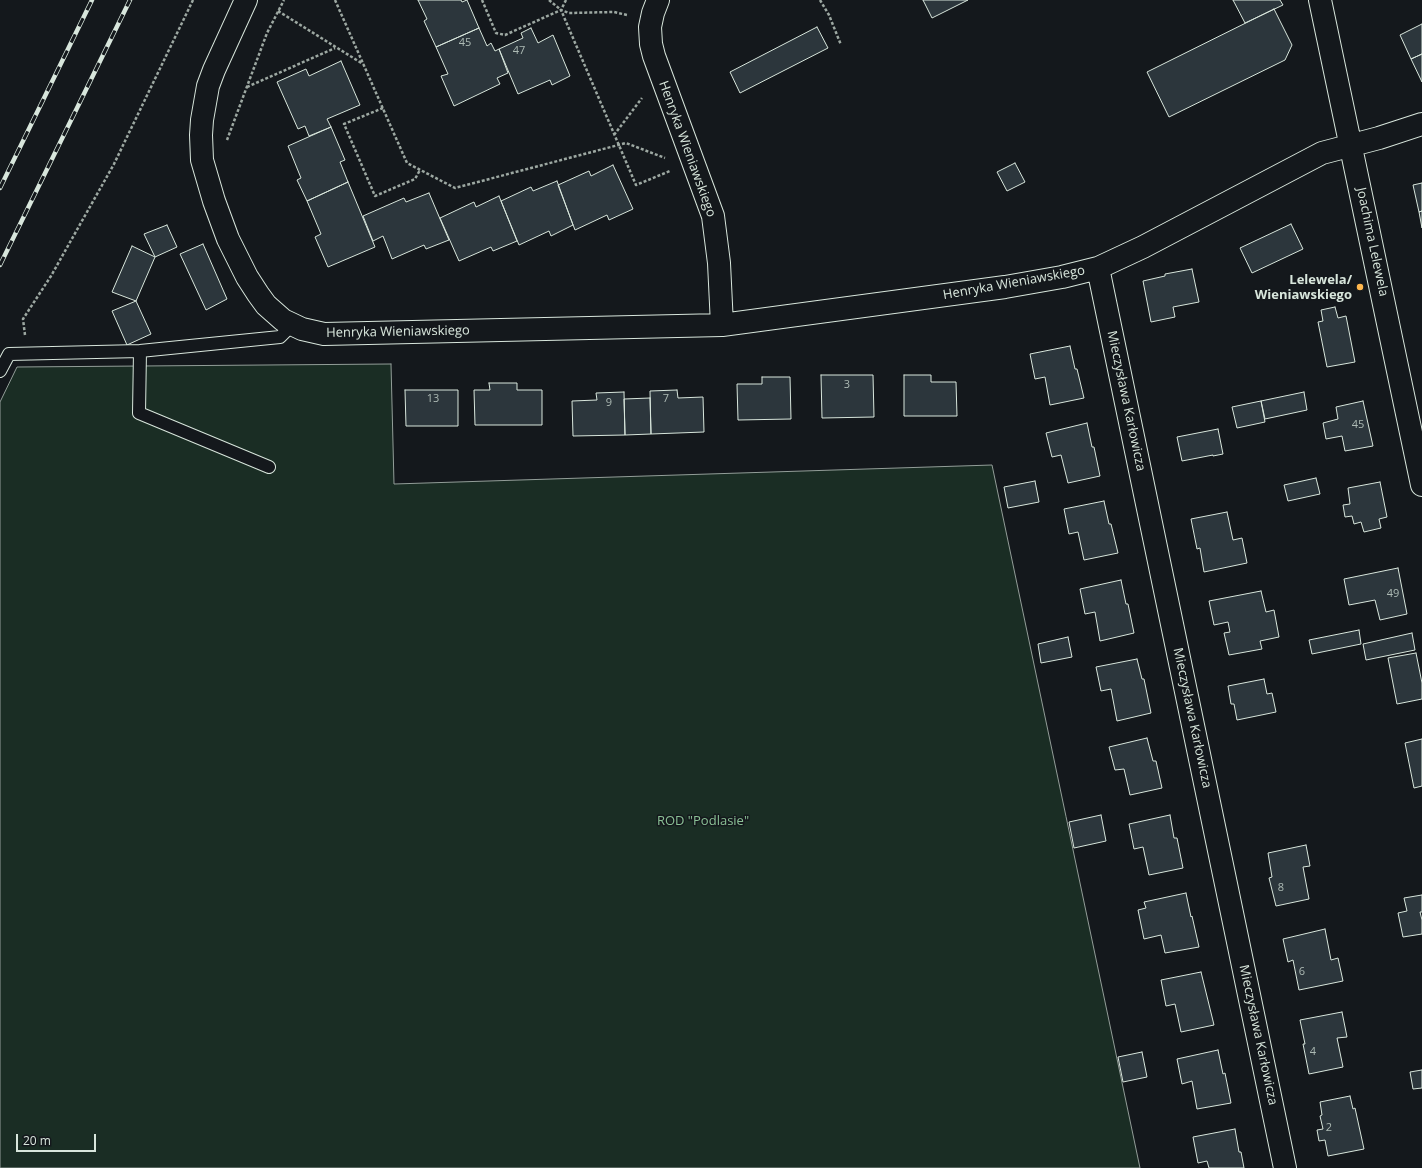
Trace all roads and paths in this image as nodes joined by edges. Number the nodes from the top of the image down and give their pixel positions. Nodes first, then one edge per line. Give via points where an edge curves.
1 (193, 0) edge
2 (246, 0) edge
3 (284, 0) edge
4 (335, 0) edge
5 (482, 0) edge
6 (549, 0) edge
7 (566, 0) edge
8 (820, 0) edge
9 (1320, 0) edge
10 (560, 10) junction
11 (655, 10) edge
12 (278, 12) junction
13 (841, 45) dead end
14 (335, 48) junction
15 (363, 65) junction
16 (664, 85) junction
17 (247, 88) junction
18 (383, 108) junction
19 (1422, 124) edge
20 (614, 136) junction
21 (226, 142) dead end
22 (1351, 145) junction
23 (618, 146) junction
24 (687, 164) junction
25 (420, 169) junction
26 (1098, 268) junction
27 (292, 325) junction
28 (722, 325) junction
29 (140, 351) junction
30 (29, 353) junction
31 (0, 371) edge
32 (269, 467) dead end
33 (1422, 485) edge
34 (1285, 1168) edge

1 - 30 path via 114,164 51,276 23,319
2 - 27 street, Henryka Wieniawskiego via 208,86 202,120 202,160 220,220 247,277 266,305
3 - 12 path
4 - 15 path
5 - 10 path via 496,33 505,36
6 - 10 path
7 - 10 path
8 - 13 path
9 - 22 street, Joachima Lelewela
10 - 11 path via 569,13
10 - 20 path
11 - 16 street, Henryka Wieniawskiego via 650,28 651,44
12 - 14 path
12 - 17 path
14 - 15 path
14 - 17 path
15 - 18 path
16 - 20 path via 648,91
16 - 24 street, Henryka Wieniawskiego
17 - 21 path
18 - 25 path via 407,163
18 - 25 path via 344,124 375,196 415,179
19 - 22 street, Henryka Wieniawskiego
20 - 23 path
22 - 26 street, Henryka Wieniawskiego via 1322,153
22 - 33 street, Joachima Lelewela
23 - 24 path via 626,143
23 - 24 path via 636,185
23 - 25 path via 455,188
24 - 28 street, Henryka Wieniawskiego via 713,216 719,263
26 - 28 street, Henryka Wieniawskiego via 1006,287
26 - 34 street, Mieczysława Karłowicza
27 - 28 street, Henryka Wieniawskiego via 313,332 338,334
27 - 29 lane via 280,337
29 - 30 lane
29 - 32 lane via 139,413
30 - 31 lane via 9,354

